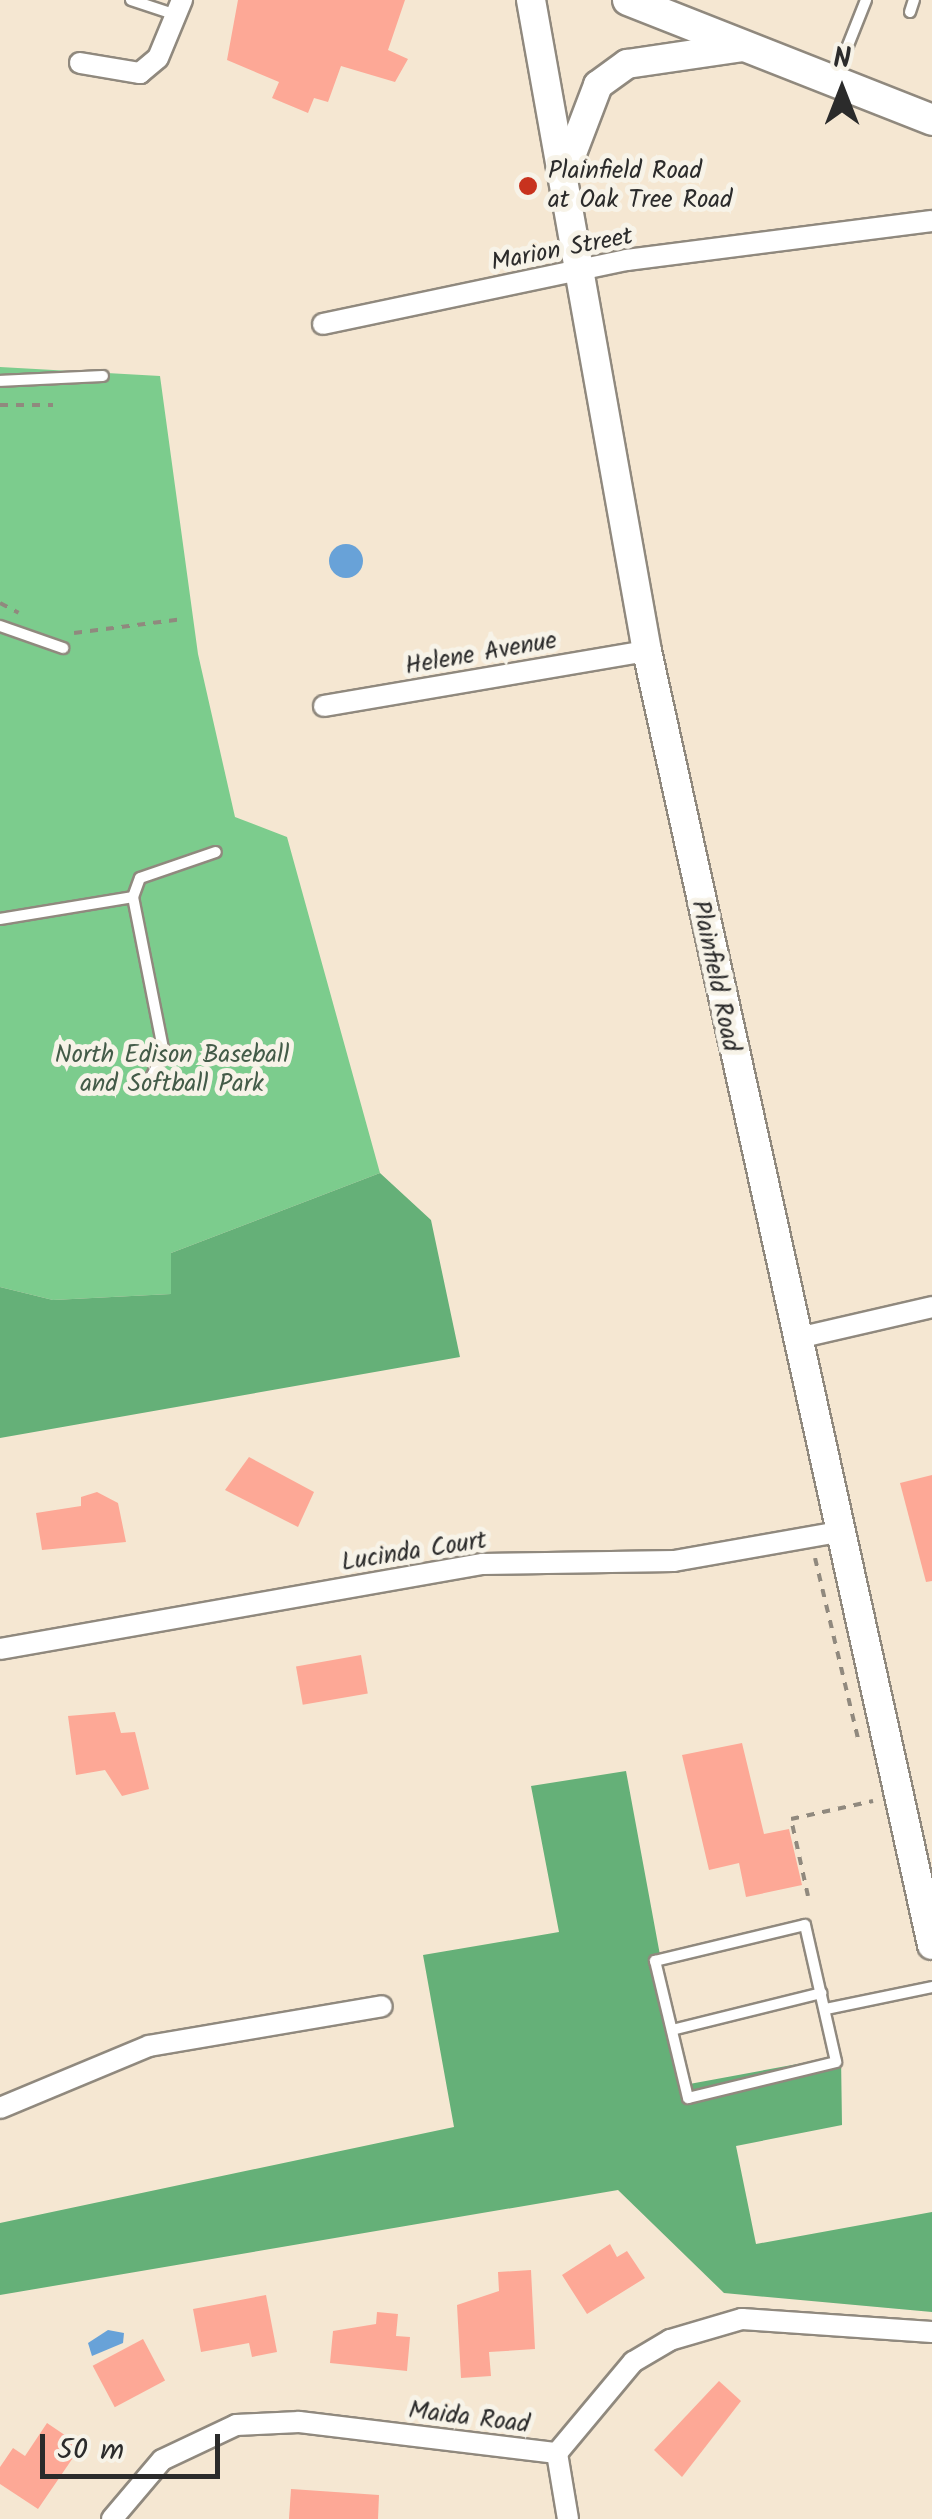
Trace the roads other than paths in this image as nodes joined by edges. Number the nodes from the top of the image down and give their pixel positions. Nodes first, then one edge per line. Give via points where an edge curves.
1 (131, 0) edge
2 (532, 0) edge
3 (628, 0) edge
4 (866, 0) edge
5 (179, 8) edge
6 (742, 47) junction
7 (80, 63) dead end
8 (832, 84) junction
9 (932, 120) edge
10 (564, 176) junction
11 (932, 220) edge
12 (580, 271) junction
13 (323, 324) dead end
14 (103, 376) dead end
15 (0, 381) edge
16 (0, 626) edge
17 (64, 648) dead end
18 (647, 651) junction
19 (324, 706) dead end
20 (216, 852) dead end
21 (133, 897) junction
22 (0, 919) edge
23 (152, 1076) dead end
24 (932, 1307) edge
25 (798, 1338) junction
26 (824, 1536) junction
27 (0, 1649) edge
28 (932, 1945) edge
29 (932, 1987) edge
30 (822, 1994) junction
31 (382, 2006) dead end
32 (826, 2008) junction
33 (672, 2030) junction
34 (0, 2108) edge
35 (932, 2332) edge
36 (557, 2453) junction
37 (112, 2519) edge
38 (568, 2519) edge

1 - 5 lane
2 - 10 street, Plainfield Road
3 - 6 main road
4 - 8 lane
5 - 7 street via 158,58 140,73
6 - 8 main road
6 - 10 street via 642,61 612,75 583,114
8 - 9 main road
10 - 12 street, Plainfield Road
11 - 12 street, Marion Street
12 - 13 street, Marion Street
12 - 18 street, Plainfield Road
14 - 15 lane
16 - 17 lane
18 - 19 street, Helene Avenue
18 - 25 street, Plainfield Road
20 - 21 lane via 140,878
21 - 22 lane
21 - 23 lane via 164,1053
24 - 25 street
25 - 26 street, Plainfield Road
26 - 27 street, Lucinda Court via 674,1561 484,1564
26 - 28 street, Plainfield Road
29 - 32 lane
30 - 32 lane
30 - 33 lane
30 - 33 lane via 804,1925 674,1956 655,1961
31 - 34 street via 148,2046
32 - 33 lane via 836,2062 688,2098
35 - 36 street via 706,2325 634,2362
36 - 37 street, Maida Road via 299,2422 236,2424 162,2460
36 - 38 street

